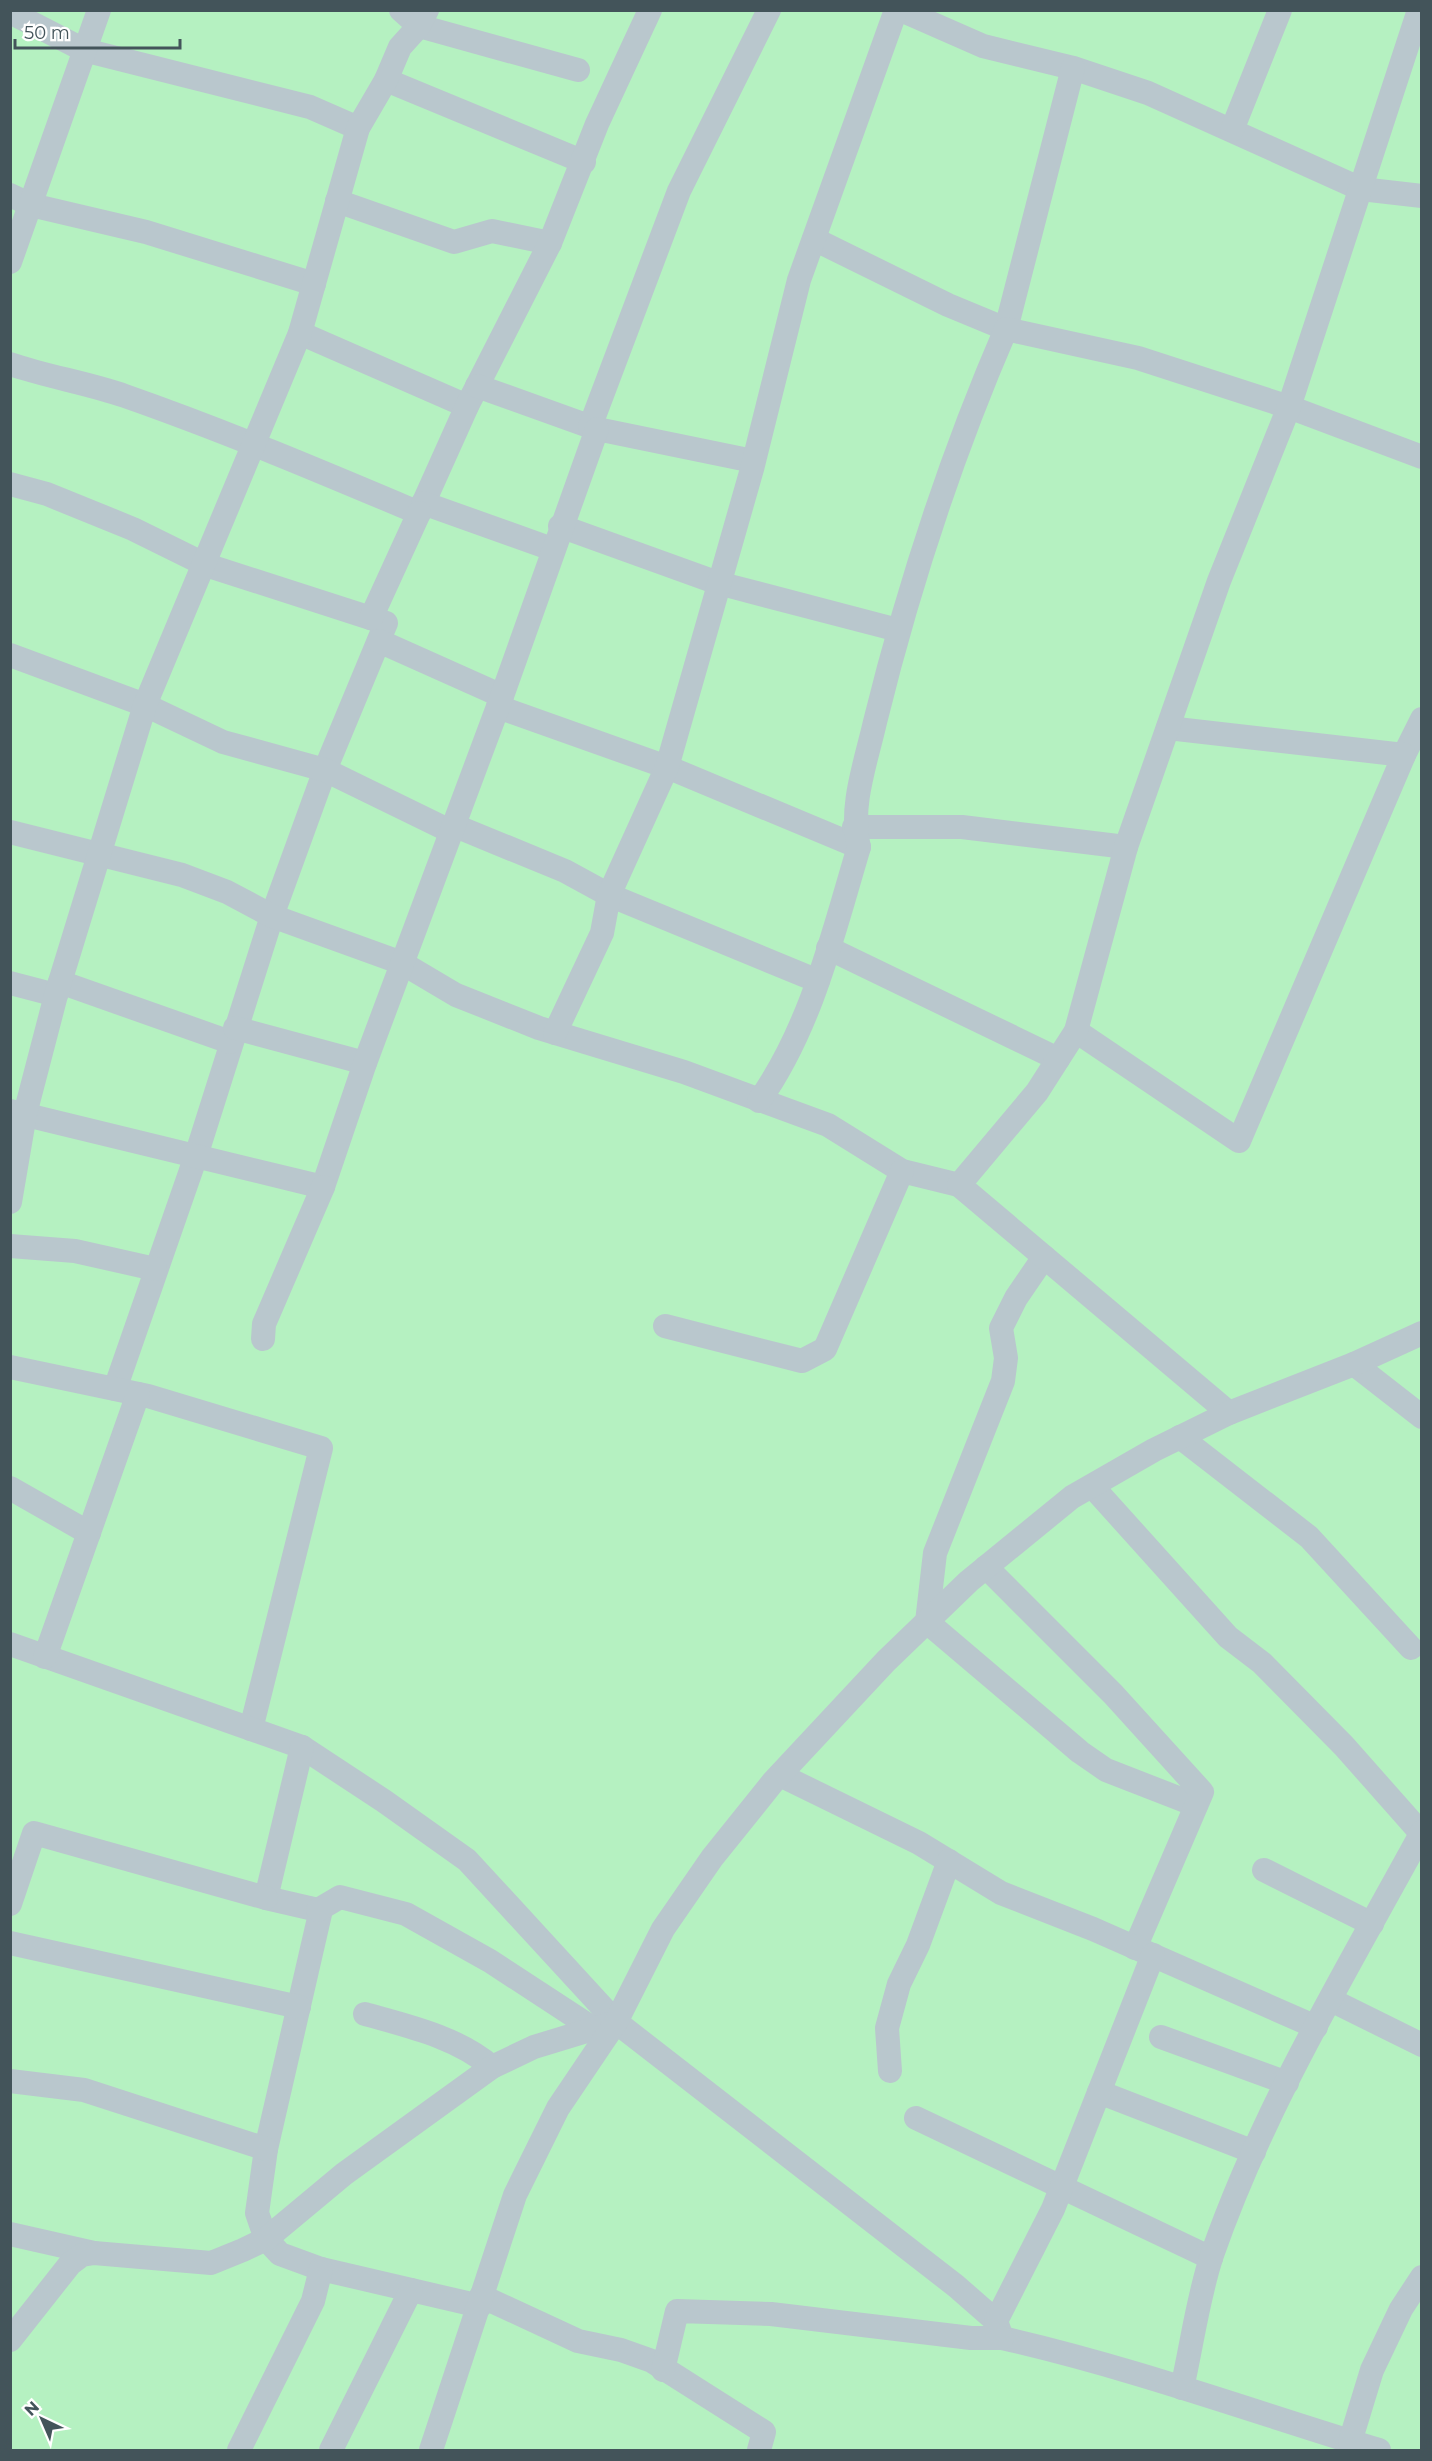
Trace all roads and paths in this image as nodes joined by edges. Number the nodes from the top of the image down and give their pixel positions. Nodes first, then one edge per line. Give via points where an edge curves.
1 (99, 10) edge
2 (401, 10) edge
3 (650, 10) edge
4 (769, 10) edge
5 (896, 10) edge
6 (901, 10) edge
7 (1280, 10) edge
8 (1419, 10) edge
9 (10, 12) edge
10 (423, 18) edge
11 (84, 50) junction
12 (1073, 68) junction
13 (578, 70) dead end
14 (386, 80) junction
15 (358, 128) junction
16 (1232, 130) junction
17 (584, 162) junction
18 (1361, 189) junction
19 (1422, 196) edge
20 (21, 200) edge
21 (337, 201) junction
22 (814, 239) junction
23 (550, 243) junction
24 (10, 262) edge
25 (314, 284) junction
26 (1006, 329) junction
27 (300, 333) junction
28 (10, 364) edge
29 (472, 396) junction
30 (1289, 406) junction
31 (593, 428) junction
32 (255, 445) junction
33 (1422, 457) edge
34 (753, 461) junction
35 (10, 484) edge
36 (421, 508) junction
37 (556, 537) junction
38 (206, 565) junction
39 (718, 583) junction
40 (371, 618) junction
41 (898, 630) junction
42 (379, 641) junction
43 (10, 655) edge
44 (500, 701) junction
45 (145, 705) junction
46 (1422, 718) edge
47 (1168, 728) junction
48 (1404, 755) junction
49 (667, 767) junction
50 (325, 770) junction
51 (452, 828) junction
52 (10, 832) edge
53 (857, 837) junction
54 (1126, 847) junction
55 (100, 853) junction
56 (609, 895) junction
57 (272, 916) junction
58 (828, 948) junction
59 (402, 963) junction
60 (818, 981) junction
61 (10, 982) edge
62 (58, 988) junction
63 (1076, 1031) junction
64 (555, 1033) junction
65 (233, 1035) junction
66 (1058, 1059) junction
67 (365, 1063) junction
68 (759, 1101) junction
69 (18, 1113) edge
70 (196, 1155) junction
71 (902, 1171) junction
72 (959, 1185) junction
73 (322, 1187) junction
74 (10, 1202) edge
75 (10, 1246) edge
76 (1044, 1257) junction
77 (155, 1269) junction
78 (665, 1326) dead end
79 (1422, 1333) edge
80 (262, 1339) dead end
81 (1354, 1364) junction
82 (10, 1367) edge
83 (114, 1389) junction
84 (138, 1394) junction
85 (1228, 1413) junction
86 (1422, 1417) edge
87 (1180, 1437) junction
88 (1092, 1486) junction
89 (10, 1488) edge
90 (89, 1533) junction
91 (986, 1567) junction
92 (927, 1622) junction
93 (10, 1644) edge
94 (1411, 1648) dead end
95 (45, 1656) junction
96 (251, 1729) junction
97 (302, 1747) junction
98 (780, 1775) junction
99 (1196, 1805) junction
100 (1421, 1833) edge
101 (949, 1861) junction
102 (1264, 1870) dead end
103 (266, 1898) junction
104 (10, 1904) edge
105 (318, 1910) junction
106 (1372, 1924) junction
107 (11, 1948) edge
108 (1144, 1951) junction
109 (1331, 2000) junction
110 (299, 2007) junction
111 (365, 2014) dead end
112 (605, 2026) junction
113 (1317, 2027) junction
114 (1161, 2037) dead end
115 (1422, 2045) edge
116 (492, 2067) junction
117 (890, 2071) dead end
118 (10, 2081) edge
119 (1287, 2083) junction
120 (1099, 2092) junction
121 (916, 2118) dead end
122 (266, 2149) junction
123 (1254, 2152) junction
124 (1062, 2187) junction
125 (10, 2234) edge
126 (266, 2239) junction
127 (94, 2253) junction
128 (1211, 2258) junction
129 (321, 2269) junction
130 (1422, 2277) edge
131 (411, 2290) junction
132 (481, 2301) junction
133 (999, 2329) junction
134 (10, 2340) edge
135 (663, 2370) junction
136 (1182, 2388) junction
137 (1350, 2442) junction
138 (239, 2451) edge
139 (331, 2451) edge
140 (431, 2451) edge
141 (759, 2451) edge
142 (1379, 2451) edge

1 - 11 street
2 - 10 street
3 - 17 street via 597,124
4 - 31 street via 679,191
5 - 22 street
6 - 12 street via 983,46
7 - 16 street
8 - 18 street
9 - 11 street
10 - 13 street
10 - 14 street via 400,47
11 - 15 street via 310,107
11 - 20 street
12 - 16 street via 1148,93
12 - 26 street
14 - 15 street
14 - 17 street
15 - 21 street
16 - 18 street
17 - 23 street
18 - 19 street
18 - 30 street
20 - 24 street
20 - 25 street via 146,231
21 - 23 street via 454,242 492,231
21 - 25 street
22 - 26 street
22 - 34 street via 799,280
23 - 29 street
25 - 27 street
26 - 30 street via 1138,358
26 - 41 street via 976,398
27 - 29 street
27 - 32 street
28 - 32 street via 122,395
29 - 31 street
29 - 36 street
30 - 33 street
30 - 47 street via 1219,581
31 - 34 street
31 - 37 street
32 - 36 street
32 - 38 street
34 - 39 street
35 - 38 street via 47,494 133,529
36 - 37 street
36 - 40 street
37 - 39 street
37 - 44 street
38 - 40 street
38 - 45 street
39 - 41 street
39 - 49 street
40 - 42 street via 386,623
41 - 53 street via 864,769
42 - 44 street
42 - 50 street
43 - 45 street
44 - 49 street
44 - 51 street
45 - 50 street via 223,742
45 - 55 street
46 - 48 street
47 - 48 street
47 - 54 street
48 - 63 street via 1239,1141
49 - 53 street
49 - 56 street
50 - 51 street
50 - 57 street
51 - 56 street via 565,871
51 - 59 street
52 - 55 street
53 - 54 street via 962,828
53 - 58 street
54 - 63 street
55 - 57 street via 182,875 227,892
55 - 62 street
56 - 60 street
56 - 64 street via 602,933
57 - 59 street
57 - 65 street
58 - 60 street
58 - 66 street
59 - 64 street via 456,995
59 - 67 street
60 - 68 street via 778,1074
61 - 62 street
62 - 65 street
62 - 69 street
63 - 66 street
64 - 68 street via 684,1072
65 - 67 street
65 - 70 street
66 - 72 street via 1038,1092
67 - 73 street
68 - 71 street via 828,1125
69 - 70 street
69 - 74 street
70 - 73 street
70 - 77 street
71 - 72 street
71 - 78 street via 825,1348 802,1361
72 - 76 street
73 - 80 street via 264,1324
75 - 77 street via 75,1251
76 - 85 street
76 - 92 street via 1016,1298 1002,1328 1003,1382 935,1553
77 - 83 street
79 - 81 street
81 - 85 street
81 - 86 street
82 - 83 street
83 - 84 street
84 - 90 street
84 - 96 street via 321,1448
85 - 87 street
87 - 88 street
87 - 94 street via 1308,1537
88 - 91 street via 1072,1497
88 - 100 street via 1228,1637 1270,1671 1344,1746
89 - 90 street
90 - 95 street
91 - 92 street
91 - 99 street via 1113,1694 1202,1792
92 - 98 street
92 - 99 street via 1097,1764
93 - 95 street
95 - 96 street
96 - 97 street
97 - 103 street
97 - 112 street via 467,1860
98 - 101 street
98 - 112 street via 712,1858 663,1929
99 - 108 street
100 - 106 street
101 - 108 street via 1001,1893
101 - 117 street via 899,1984 887,2028
102 - 106 street
103 - 104 street via 34,1833
103 - 105 street
105 - 110 street
105 - 112 street via 340,1897 405,1914
106 - 109 street
107 - 110 street
108 - 113 street
108 - 120 street
109 - 113 street
109 - 115 street
110 - 122 street
111 - 116 street via 418,2029 475,2052
112 - 116 street via 534,2047
112 - 132 street via 515,2195
112 - 133 street via 956,2286
113 - 119 street
114 - 119 street
116 - 126 street via 344,2174
118 - 122 street via 84,2090
119 - 123 street
120 - 123 street
120 - 124 street
121 - 124 street
122 - 126 street via 257,2213
123 - 128 street
124 - 128 street
124 - 133 street
125 - 127 street
126 - 127 street via 211,2263
126 - 129 street via 280,2254
127 - 134 street via 82,2255 70,2264
128 - 136 street
129 - 131 street
129 - 138 street via 313,2301
130 - 137 street via 1401,2309 1372,2370
131 - 132 street
131 - 139 street
132 - 135 street via 578,2341 652,2361
132 - 140 street
133 - 135 street via 971,2338 771,2314 677,2311
133 - 136 street
135 - 141 street via 764,2433
136 - 137 street
137 - 142 street

